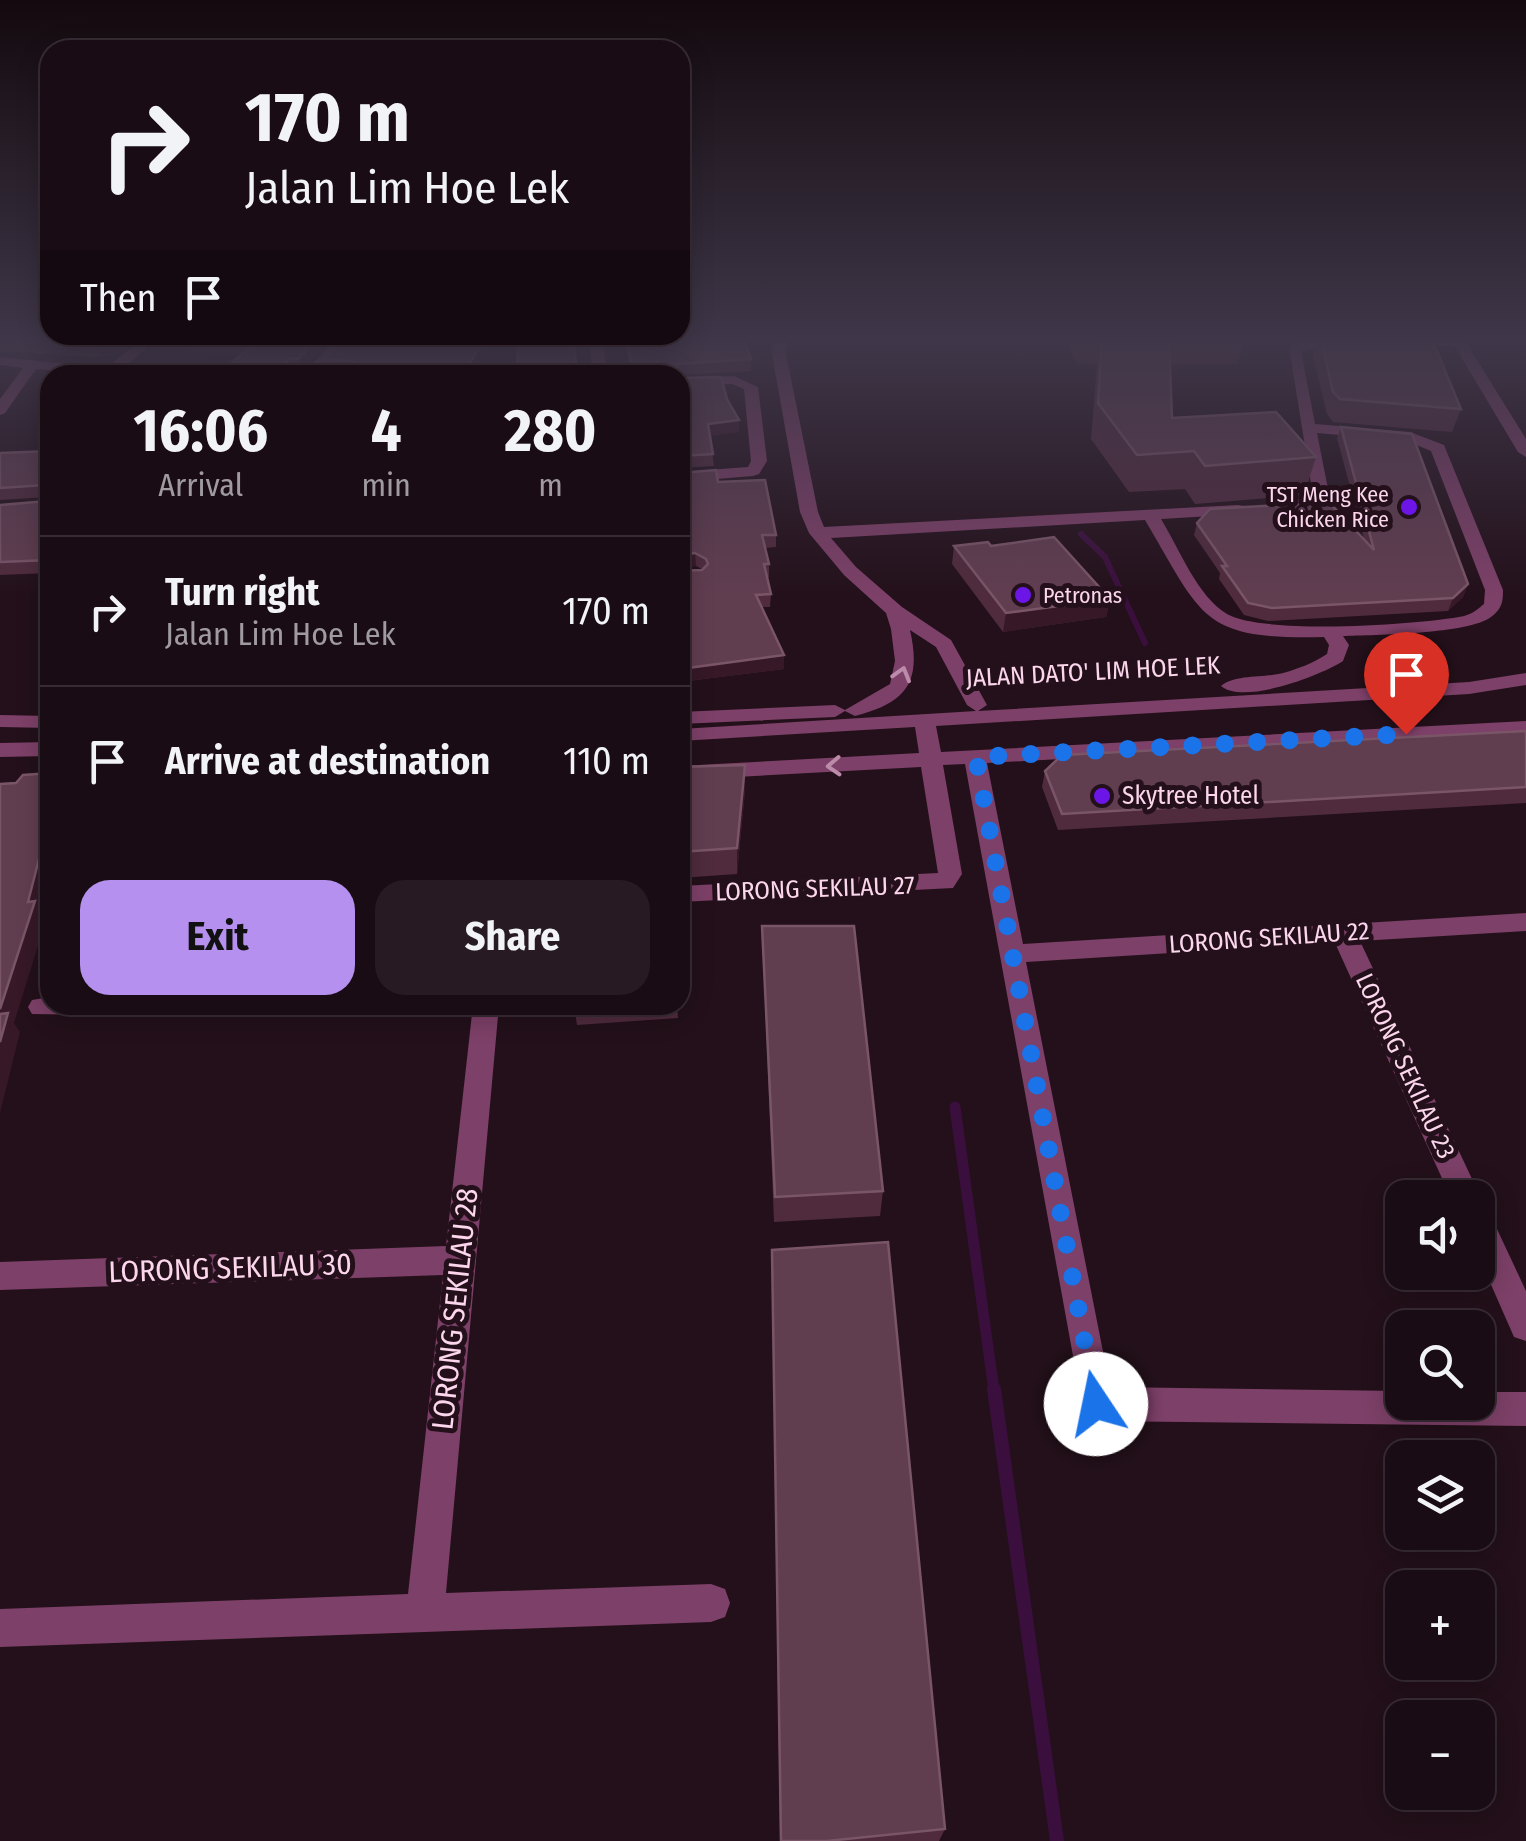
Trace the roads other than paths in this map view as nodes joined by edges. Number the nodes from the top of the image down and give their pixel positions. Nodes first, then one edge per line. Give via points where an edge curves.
1 (756, 425) edge
2 (792, 425) edge
3 (1307, 425) edge
4 (1510, 425) edge
5 (1308, 428) junction
6 (1526, 452) edge
7 (690, 477) edge
8 (1150, 514) junction
9 (818, 533) junction
10 (895, 611) junction
11 (1328, 629) junction
12 (1522, 670) edge
13 (1126, 698) junction
14 (976, 705) junction
15 (856, 710) junction
16 (690, 718) edge
17 (0, 721) edge
18 (40, 722) edge
19 (925, 722) junction
20 (1526, 728) edge
21 (690, 735) edge
22 (40, 749) edge
23 (0, 750) edge
24 (976, 757) junction
25 (932, 761) junction
26 (690, 773) edge
27 (690, 894) edge
28 (1526, 922) edge
29 (1344, 934) junction
30 (1012, 954) junction
31 (485, 1015) edge
32 (1458, 1180) edge
33 (1495, 1259) edge
34 (461, 1260) junction
35 (0, 1276) edge
36 (1526, 1326) edge
37 (1526, 1409) edge
38 (710, 1603) dead end
39 (425, 1614) junction
40 (0, 1628) edge

1 - 7 street via 760,461 753,470
2 - 9 street
3 - 5 street
4 - 6 street
5 - 8 street via 1320,489 1313,501
5 - 11 street via 1410,436 1438,448 1494,590 1493,605 1469,621
8 - 9 street
8 - 11 street via 1220,618 1263,632
9 - 10 street
10 - 14 street via 944,644
15 -> 10 street via 883,704 899,688 906,647
11 - 13 street via 1340,645 1336,658 1318,670 1262,684
12 - 13 street, JALAN DATO' LIM HOE LEK via 1438,681
12 - 19 street via 1469,688
13 - 14 street, JALAN DATO' LIM HOE LEK
14 - 15 street, JALAN DATO' LIM HOE LEK
15 - 16 street, JALAN DATO' LIM HOE LEK
17 - 18 street
19 - 21 street
19 - 25 street, LORONG SEKILAU 27
20 - 24 street
22 - 23 street
24 - 25 street
24 - 30 street
25 -> 26 street
25 - 27 street, LORONG SEKILAU 27 via 950,874 944,882
28 - 29 street, LORONG SEKILAU 22
29 - 30 street, LORONG SEKILAU 22
29 - 32 street, LORONG SEKILAU 23
30 - 37 street via 1096,1404
31 - 34 street, LORONG SEKILAU 28
33 - 36 street
34 - 35 street, LORONG SEKILAU 30
34 - 39 street, LORONG SEKILAU 28
38 - 39 street
39 - 40 street

